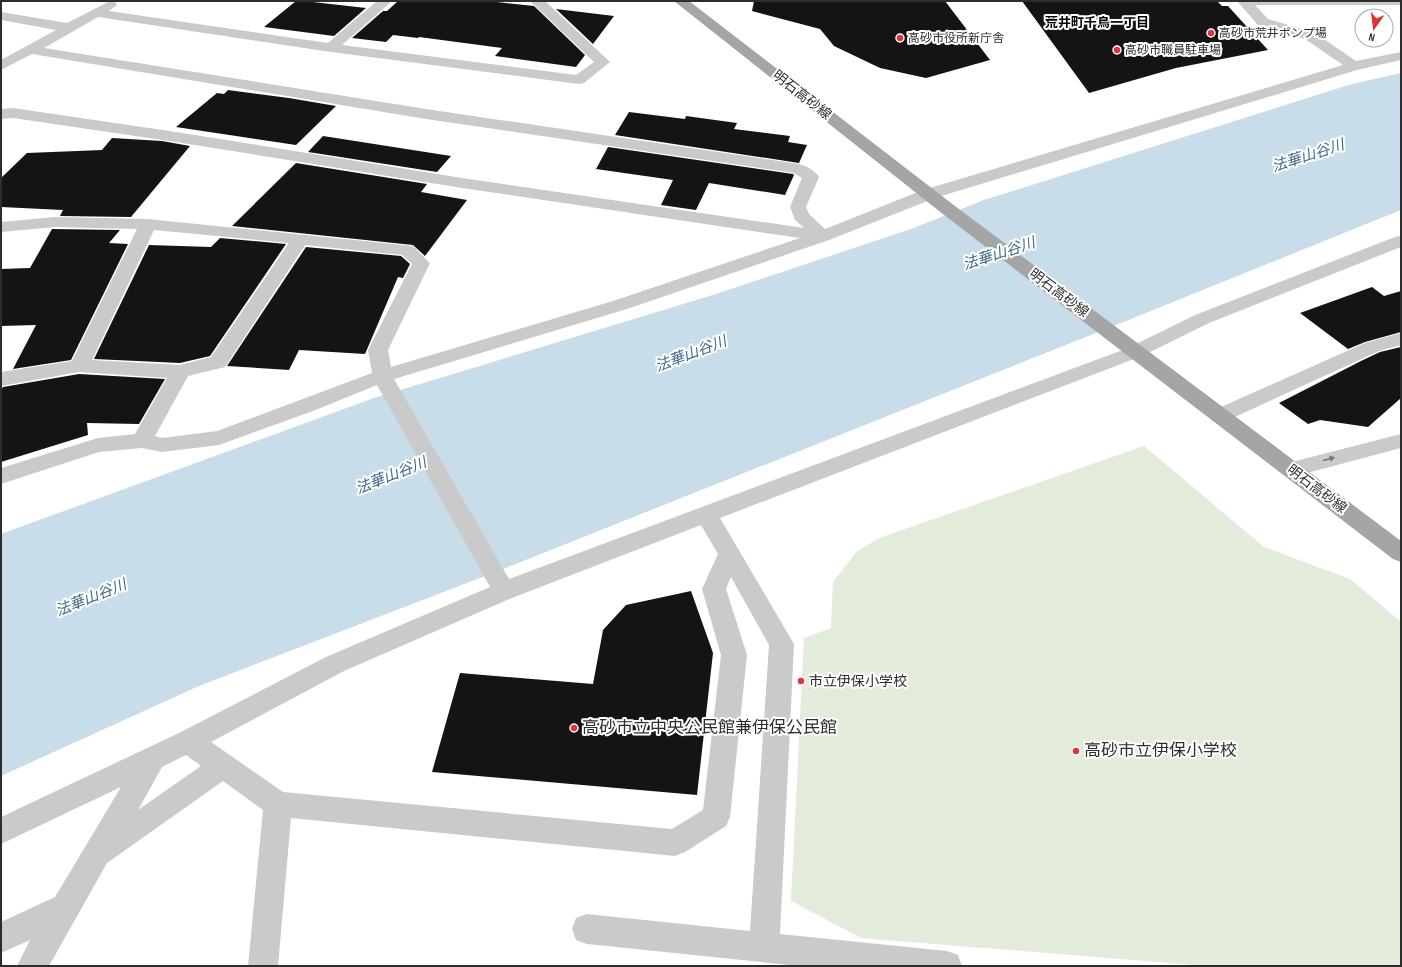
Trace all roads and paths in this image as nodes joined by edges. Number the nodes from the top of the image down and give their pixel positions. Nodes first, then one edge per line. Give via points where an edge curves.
1 (118, 1) edge
2 (385, 1) edge
3 (537, 1) edge
4 (681, 1) edge
5 (1244, 1) edge
6 (1401, 1) edge
7 (97, 12) junction
8 (1, 16) edge
9 (70, 28) junction
10 (331, 48) junction
11 (31, 50) junction
12 (1401, 56) edge
13 (1, 66) edge
14 (1354, 66) junction
15 (1, 114) edge
16 (929, 194) junction
17 (148, 224) junction
18 (1, 227) edge
19 (823, 236) junction
20 (300, 240) junction
21 (1401, 241) edge
22 (1401, 339) edge
23 (1135, 352) junction
24 (79, 366) junction
25 (180, 372) junction
26 (382, 376) junction
27 (1, 379) edge
28 (1219, 416) junction
29 (142, 441) junction
30 (1401, 441) edge
31 (1292, 469) junction
32 (1, 476) edge
33 (707, 515) junction
34 (1401, 553) edge
35 (729, 554) junction
36 (504, 591) junction
37 (188, 741) junction
38 (152, 759) junction
39 (224, 765) junction
40 (278, 804) junction
41 (1, 831) edge
42 (96, 855) junction
43 (65, 908) junction
44 (587, 929) dead end
45 (1, 938) edge
46 (764, 947) junction
47 (32, 966) edge
48 (263, 966) edge
49 (948, 966) edge

1 - 7 street
2 - 10 street
3 - 10 street via 603,62 579,80
4 - 16 main road, 明石高砂線
5 - 6 street
5 - 14 street via 1263,22 1310,36
7 - 9 street
7 - 10 street
8 - 9 street
9 - 11 street
11 - 13 street
11 - 19 street via 442,116 799,168 811,177 798,207 801,216
12 - 14 street
14 - 16 street
15 - 19 street via 13,112 462,184
16 - 19 street
16 - 23 main road, 明石高砂線
17 - 18 street via 54,222
17 - 20 street
17 - 24 street
19 - 26 street via 620,305
20 - 25 street via 218,362
20 - 26 street via 407,250 421,263 378,350
21 - 23 street via 1202,319
22 - 28 street via 1372,347
23 - 28 main road, 明石高砂線
23 - 33 street
24 - 25 street
24 - 27 street
25 - 29 street
26 - 29 street via 219,438 162,446
26 - 36 street
28 - 31 main road, 明石高砂線
29 - 32 street via 98,445
31 -> 30 street
31 - 34 main road, 明石高砂線
33 - 35 street
33 - 36 street
35 - 40 street via 714,589 734,655 716,817 675,843
35 - 46 street via 782,644
36 - 37 street via 336,664
37 - 38 street
37 - 39 street
38 - 41 street
38 - 42 street
39 - 40 street
39 - 42 street
40 - 48 street
42 - 43 street
43 - 45 street
43 - 47 street
44 - 46 street
46 - 49 street

